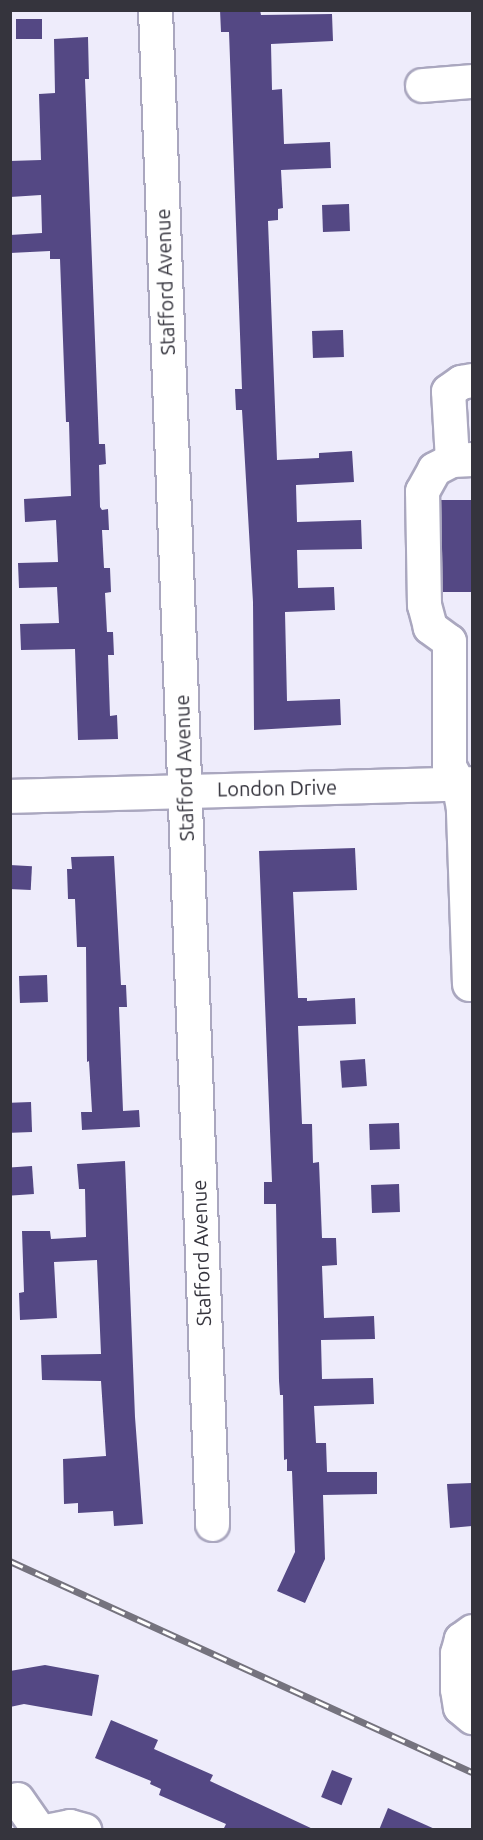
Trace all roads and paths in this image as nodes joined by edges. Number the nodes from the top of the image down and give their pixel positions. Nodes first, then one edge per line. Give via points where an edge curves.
1 (155, 10) edge
2 (472, 81) edge
3 (422, 85) dead end
4 (472, 380) edge
5 (462, 460) edge
6 (465, 783) edge
7 (184, 790) junction
8 (10, 796) edge
9 (469, 984) dead end
10 (212, 1524) dead end
11 (472, 1631) edge
12 (472, 1717) edge
13 (17, 1799) dead end
14 (39, 1830) edge
15 (51, 1830) edge
16 (84, 1830) edge

1 - 7 street, Stafford Avenue
2 - 3 street
4 - 5 street via 460,382 448,391
5 - 6 street via 434,469 422,490 424,594 430,627 449,641 449,766
6 - 7 street, London Drive
6 - 9 street
7 - 8 street, London Drive
7 - 10 street, Stafford Avenue
11 - 12 street via 461,1639 457,1665 460,1707
13 - 14 street
15 - 16 street via 70,1826

